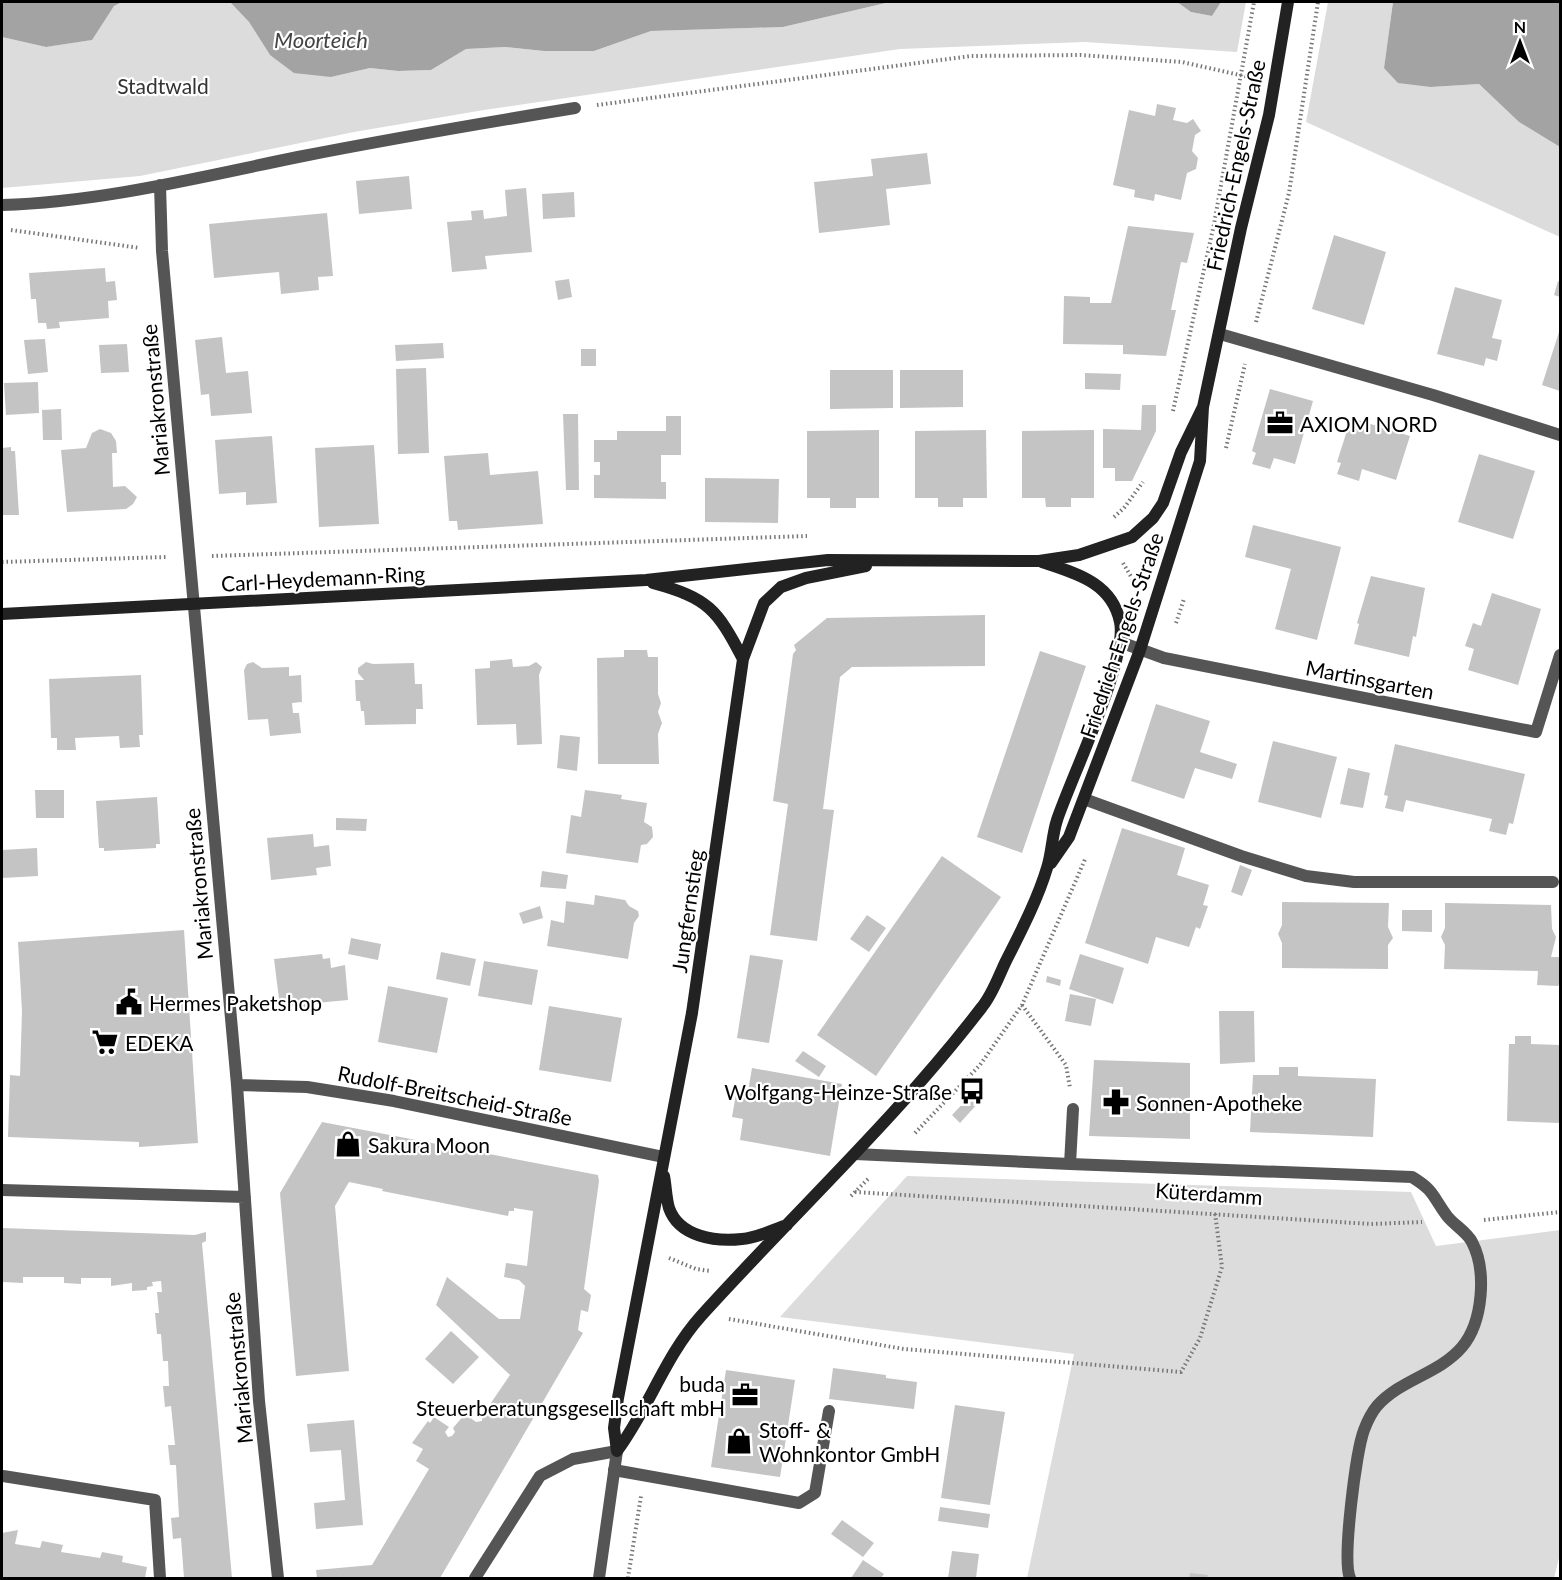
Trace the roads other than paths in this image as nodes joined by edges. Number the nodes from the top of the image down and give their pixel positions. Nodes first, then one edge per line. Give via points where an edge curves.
1 (1288, 2) edge
2 (575, 108) road end
3 (160, 185) junction
4 (2, 205) edge
5 (1220, 334) junction
6 (1203, 407) junction
7 (1560, 435) edge
8 (890, 561) junction
9 (1039, 561) junction
10 (646, 580) junction
11 (194, 605) junction
12 (2, 614) edge
13 (1119, 642) junction
14 (1140, 650) junction
15 (1560, 656) edge
16 (743, 659) junction
17 (1084, 799) junction
18 (1048, 867) junction
19 (1552, 882) dead end
20 (237, 1085) junction
21 (1073, 1109) dead end
22 (855, 1154) junction
23 (663, 1162) junction
24 (1070, 1164) junction
25 (2, 1190) edge
26 (245, 1197) junction
27 (788, 1225) junction
28 (830, 1411) dead end
29 (617, 1451) junction
30 (614, 1470) junction
31 (3, 1476) edge
32 (160, 1578) edge
33 (278, 1578) edge
34 (475, 1578) edge
35 (598, 1578) edge
36 (1350, 1578) edge

1 - 5 main road, Friedrich-Engels-Straße
2 - 3 street via 368,143
3 - 4 street via 40,204
3 - 11 street, Mariakronstraße via 162,251
5 - 6 main road, Friedrich-Engels-Straße
5 - 7 street
6 - 9 main road, Friedrich-Engels-Straße via 1153,518 1132,537 1114,546
6 - 14 main road, Friedrich-Engels-Straße via 1200,461
8 - 9 main road, Carl-Heydemann-Ring
8 - 10 main road, Carl-Heydemann-Ring via 828,560
8 - 16 main road, Carl-Heydemann-Ring via 781,587 764,603
9 - 13 main road, Friedrich-Engels-Straße via 1084,577 1103,590 1120,623
10 - 11 main road, Carl-Heydemann-Ring
10 - 16 main road, Carl-Heydemann-Ring via 689,592 705,604 725,625
11 - 12 main road, Carl-Heydemann-Ring
11 - 20 street, Mariakronstraße
13 - 14 street, Martinsgarten
13 - 18 main road, Friedrich-Engels-Straße via 1089,740 1056,822
14 - 15 street, Martinsgarten via 1536,732
14 - 17 main road, Friedrich-Engels-Straße
16 - 23 main road, Jungfernstieg via 692,1013
17 - 18 main road, Friedrich-Engels-Straße via 1069,837
17 - 19 street via 1306,876 1364,882
18 - 22 main road, Friedrich-Engels-Straße via 984,1005
20 - 23 street, Rudolf-Breitscheid-Straße via 307,1087 394,1101
20 - 26 street, Mariakronstraße
21 - 24 street
22 - 24 street
22 - 27 main road, Jungfernstieg
23 - 27 main road, Jungfernstieg via 669,1209 679,1225 692,1233 743,1239
23 - 29 main road, Jungfernstieg via 618,1398 614,1428
24 - 36 street via 1412,1177 1430,1188 1452,1221 1472,1241 1479,1267 1480,1306 1463,1346 1445,1363 1391,1393 1376,1407 1363,1431 1350,1527
25 - 26 street
26 - 33 street, Mariakronstraße via 259,1401
27 - 29 main road via 693,1327 656,1381 638,1423
28 - 30 street via 815,1493 799,1503
29 - 30 street, Jungfernstieg
29 - 34 street via 573,1459 540,1476
30 - 35 street, Jungfernstieg
31 - 32 street via 154,1500

